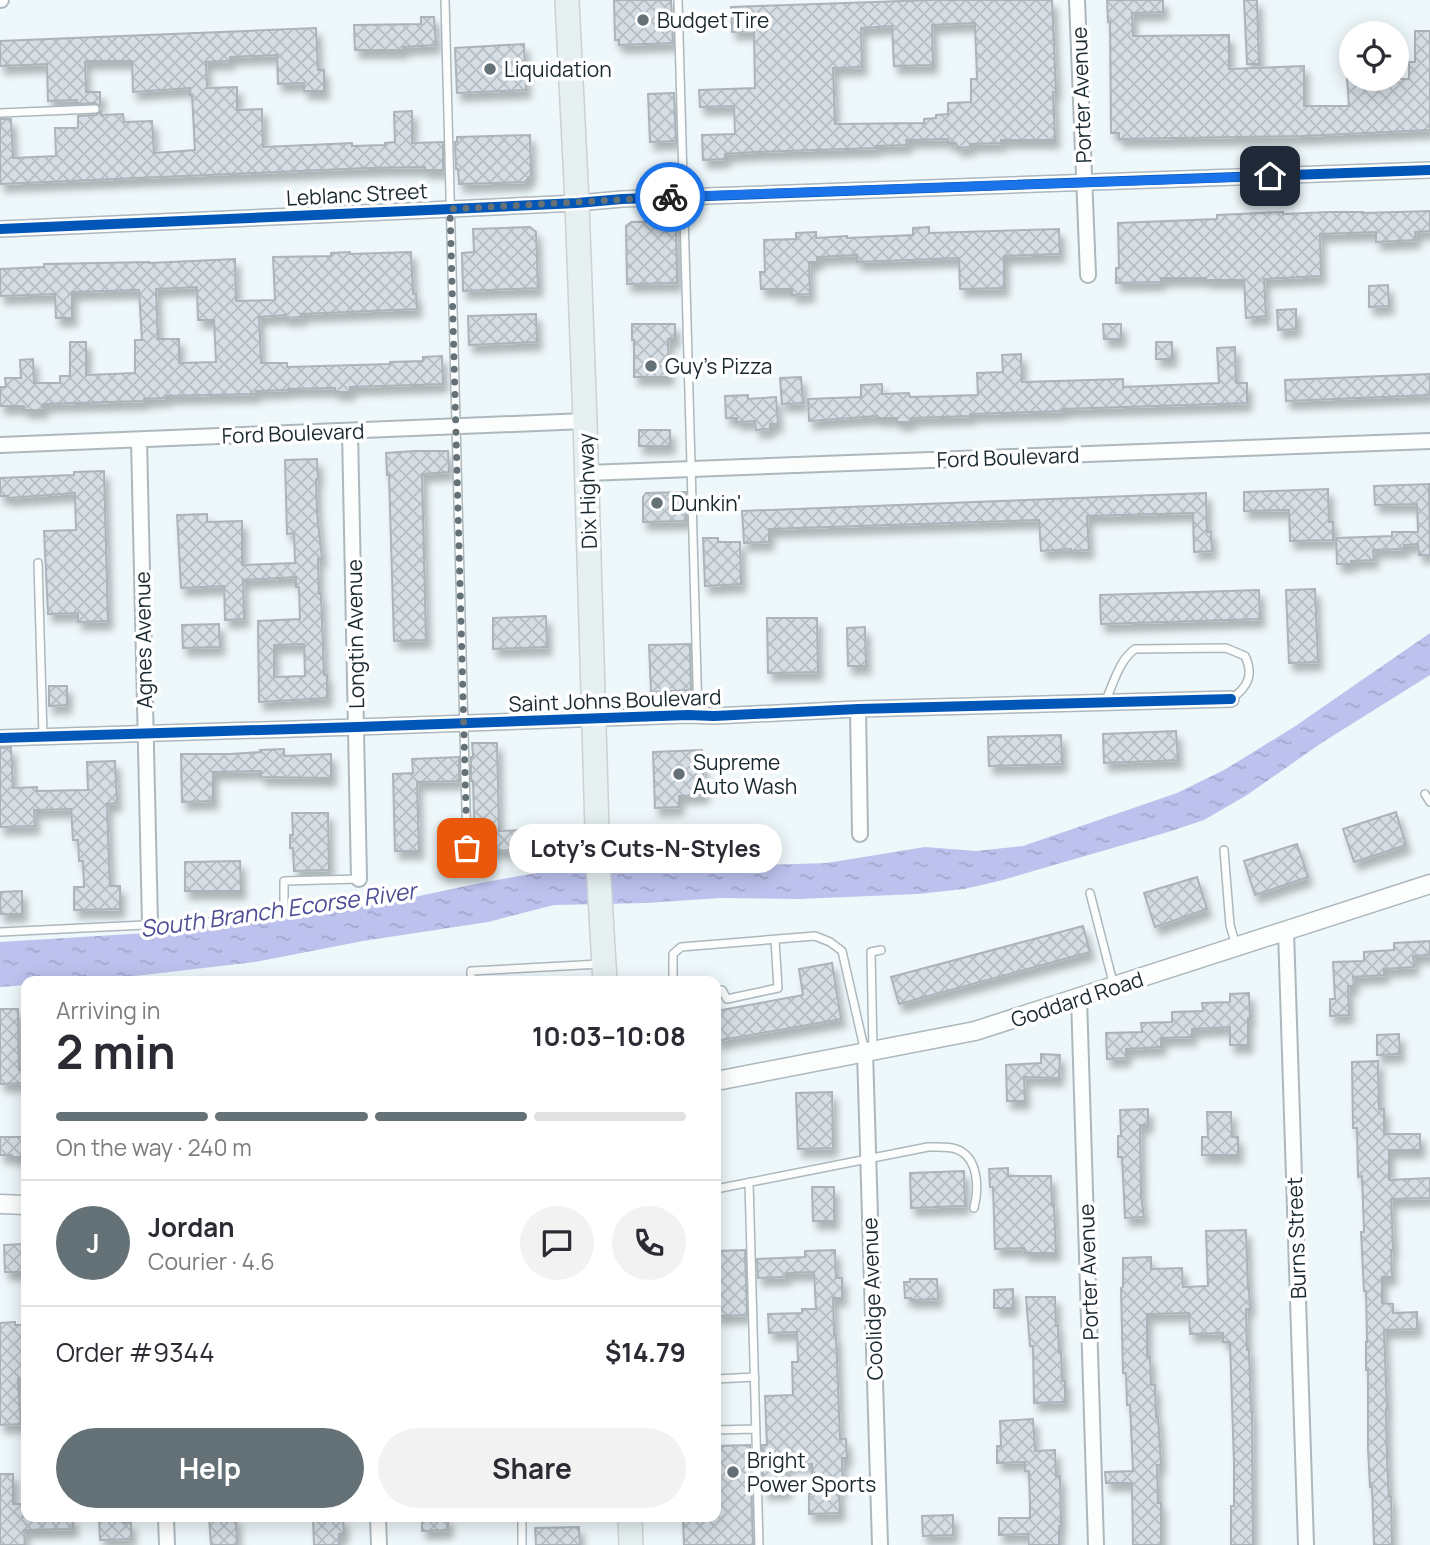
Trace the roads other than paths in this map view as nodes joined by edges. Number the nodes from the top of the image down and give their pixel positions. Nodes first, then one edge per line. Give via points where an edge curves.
1 (445, 0) edge
2 (567, 0) edge
3 (678, 0) edge
4 (1077, 0) edge
5 (95, 109) dead end
6 (0, 113) edge
7 (1430, 170) edge
8 (1084, 183) junction
9 (684, 197) junction
10 (577, 203) junction
11 (450, 209) junction
12 (0, 229) edge
13 (1088, 275) dead end
14 (585, 421) junction
15 (456, 426) junction
16 (350, 431) junction
17 (139, 440) junction
18 (1430, 441) edge
19 (0, 444) edge
20 (691, 469) junction
21 (587, 473) junction
22 (38, 563) dead end
23 (1231, 699) joint
24 (1105, 702) junction
25 (858, 709) junction
26 (698, 715) junction
27 (594, 719) junction
28 (463, 724) junction
29 (357, 727) junction
30 (146, 733) junction
31 (43, 736) junction
32 (0, 738) edge
33 (1425, 794) dead end
34 (1430, 802) edge
35 (860, 834) dead end
36 (467, 848) dead end
37 (1224, 850) dead end
38 (359, 879) joint
39 (1430, 884) edge
40 (1090, 893) dead end
41 (284, 907) dead end
42 (248, 920) dead end
43 (150, 924) junction
44 (1286, 931) junction
45 (0, 932) edge
46 (775, 940) junction
47 (1237, 947) junction
48 (881, 950) dead end
49 (605, 973) edge
50 (471, 976) edge
51 (673, 976) edge
52 (1114, 987) junction
53 (721, 990) edge
54 (1079, 998) junction
55 (869, 1052) junction
56 (721, 1080) edge
57 (868, 1159) junction
58 (749, 1182) junction
59 (721, 1188) edge
60 (0, 1204) edge
61 (21, 1205) edge
62 (974, 1208) dead end
63 (755, 1377) junction
64 (721, 1379) edge
65 (756, 1429) junction
66 (721, 1430) edge
67 (166, 1522) edge
68 (378, 1522) edge
69 (522, 1522) edge
70 (630, 1522) edge
71 (167, 1545) edge
72 (379, 1545) edge
73 (522, 1545) edge
74 (631, 1545) edge
75 (759, 1545) edge
76 (880, 1545) edge
77 (1096, 1545) edge
78 (1306, 1545) edge

1 - 11 lane
2 - 10 main road, Dix Highway
3 - 9 lane
4 - 8 street, Porter Avenue
5 - 6 lane
7 - 8 street, Leblanc Street
8 - 9 street, Leblanc Street
8 - 13 street, Porter Avenue
9 - 10 street, Leblanc Street
9 - 20 lane
10 - 11 street, Leblanc Street
10 - 14 main road, Dix Highway
11 - 12 street, Leblanc Street
11 - 15 lane
14 - 15 street, Ford Boulevard
14 - 21 main road, Dix Highway
15 - 16 street, Ford Boulevard
15 - 28 lane
16 - 17 street, Ford Boulevard
16 - 29 street, Longtin Avenue
17 - 19 street, Ford Boulevard
17 - 30 street, Agnes Avenue
18 - 20 street, Ford Boulevard
20 - 21 street, Ford Boulevard
20 - 26 lane
21 - 27 main road, Dix Highway
22 - 31 lane
23 - 24 street, Saint Johns Boulevard
23 - 24 lane via 1247,685 1250,674 1245,656 1226,648 1135,649 1123,662
24 - 25 street, Saint Johns Boulevard
25 - 26 street, Saint Johns Boulevard
25 - 35 street
26 - 27 street, Saint Johns Boulevard
27 - 28 street, Saint Johns Boulevard
27 - 49 main road, Dix Highway
28 - 29 street, Saint Johns Boulevard
28 - 36 lane
29 - 30 street, Saint Johns Boulevard
29 - 38 street, Longtin Avenue
30 - 31 street, Saint Johns Boulevard
30 - 43 street, Agnes Avenue
31 - 32 street, Saint Johns Boulevard
33 - 34 lane
37 - 47 lane via 1230,925
38 - 41 lane via 284,881
39 - 44 street, Goddard Road
40 - 52 lane
42 - 43 lane
43 - 45 lane
44 - 47 street, Goddard Road
44 - 78 street, Burns Street
46 - 51 lane via 681,947 673,954
46 - 53 lane via 778,988 727,999
46 - 55 lane via 815,936 842,951
47 - 52 street, Goddard Road
48 - 55 lane via 872,952
49 - 50 lane via 471,971
52 - 54 street, Goddard Road
54 - 55 street, Goddard Road via 975,1031
54 - 77 street, Porter Avenue
55 - 56 street, Goddard Road
55 - 57 street, Coolidge Avenue
57 - 58 lane
57 - 62 lane via 928,1147 958,1149 967,1155 977,1179
57 - 76 street, Coolidge Avenue
58 - 59 lane
58 - 63 lane
60 - 61 street
63 - 64 lane
63 - 65 lane
65 - 66 lane
65 - 75 lane
67 - 71 street
68 - 72 street
69 - 73 lane
70 - 74 main road

